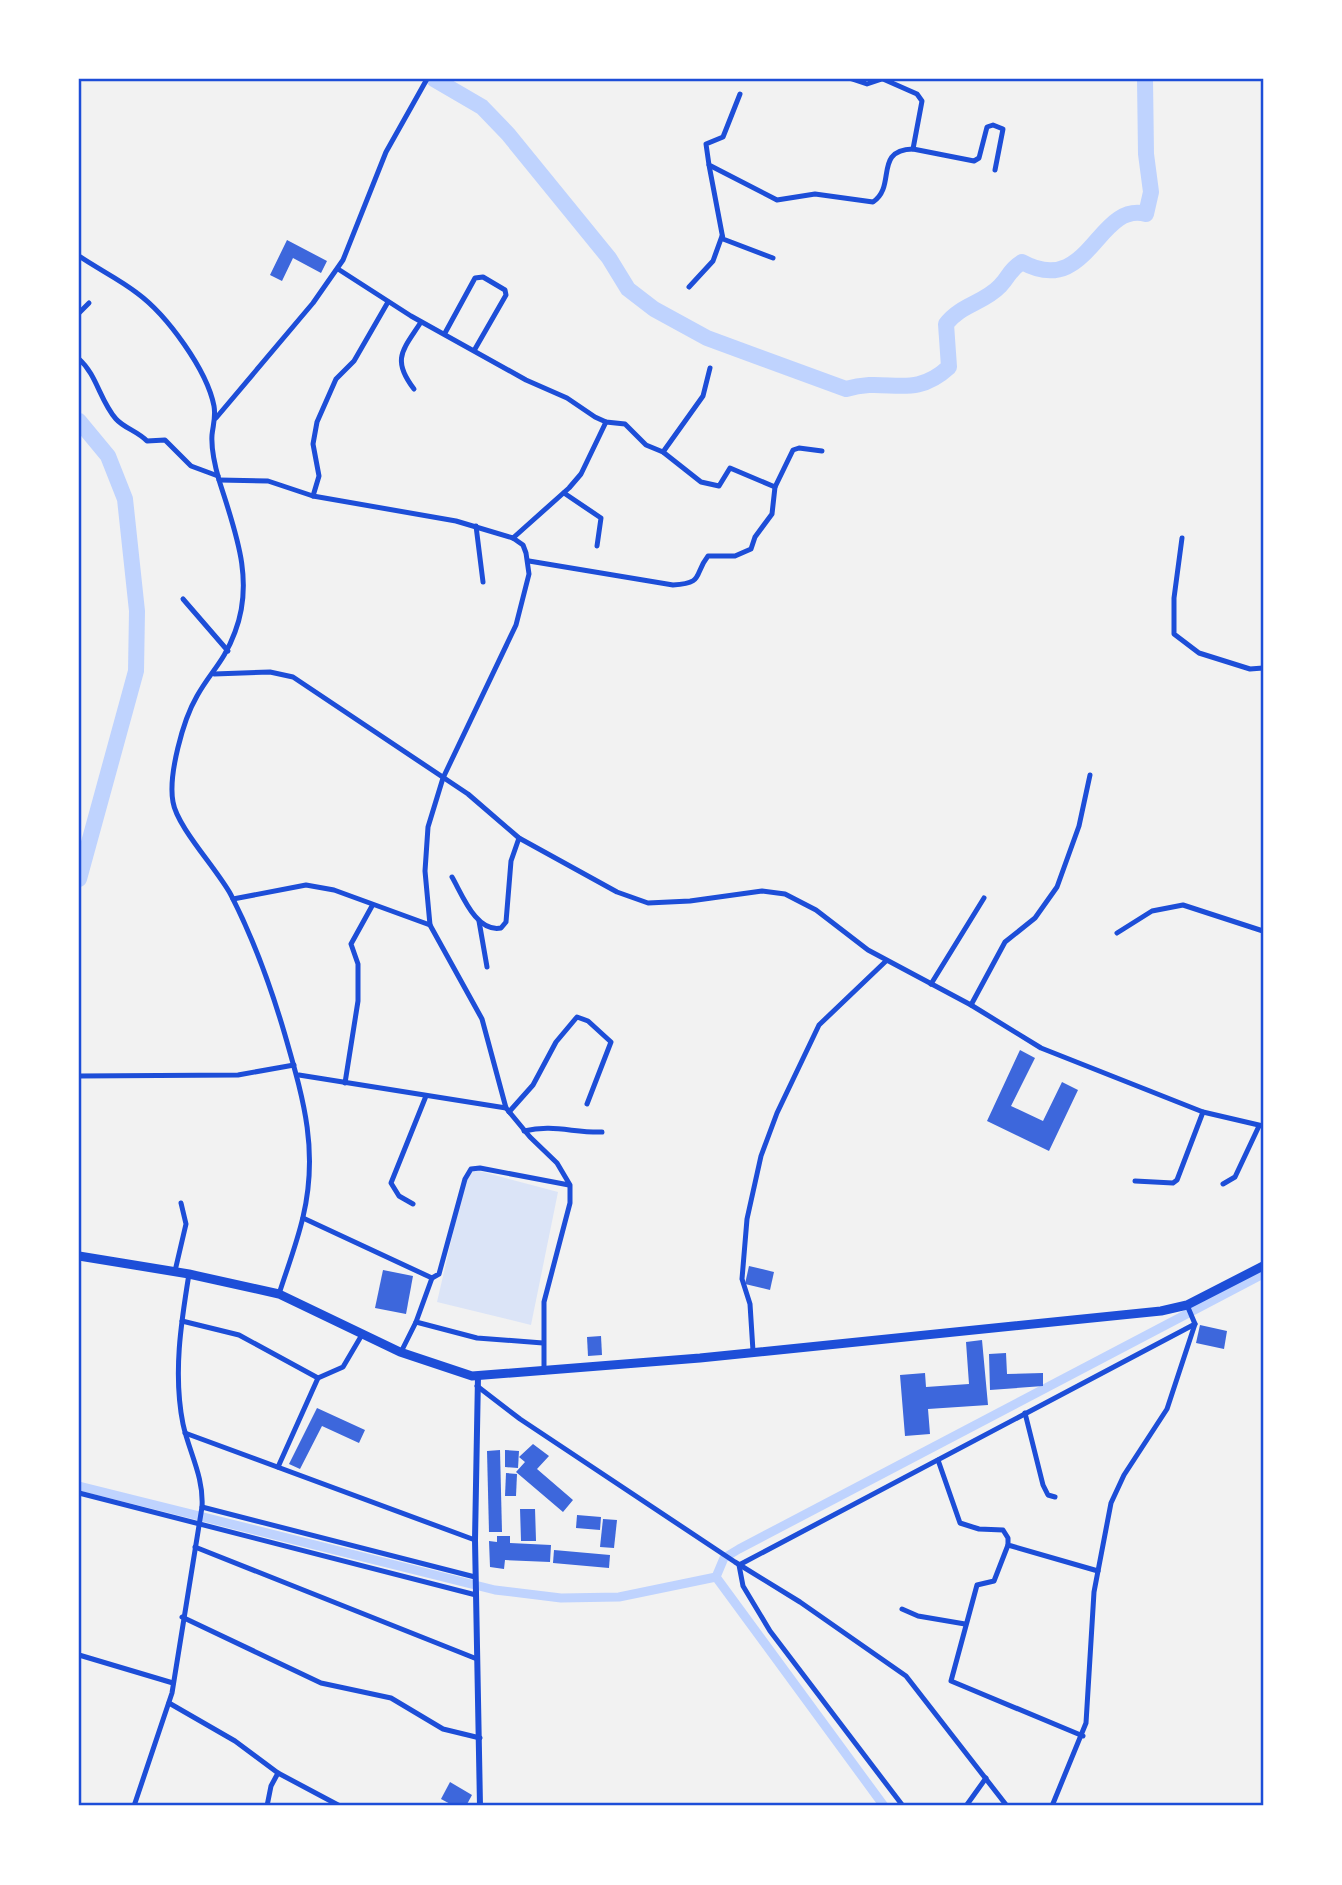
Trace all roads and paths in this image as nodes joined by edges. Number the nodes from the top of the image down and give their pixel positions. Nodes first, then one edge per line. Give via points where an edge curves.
1 (852, 79) edge
2 (883, 79) edge
3 (425, 81) edge
4 (740, 94) dead end
5 (913, 149) junction
6 (709, 165) junction
7 (995, 170) dead end
8 (722, 236) junction
9 (79, 256) edge
10 (774, 258) dead end
11 (338, 269) junction
12 (689, 287) dead end
13 (388, 302) junction
14 (89, 303) dead end
15 (79, 313) edge
16 (421, 322) junction
17 (445, 333) junction
18 (475, 349) junction
19 (79, 359) edge
20 (710, 368) dead end
21 (414, 389) dead end
22 (216, 418) junction
23 (606, 422) junction
24 (663, 452) junction
25 (822, 452) dead end
26 (218, 478) junction
27 (775, 487) junction
28 (564, 493) junction
29 (313, 496) junction
30 (476, 526) junction
31 (513, 538) junction
32 (1182, 538) dead end
33 (597, 546) dead end
34 (528, 561) junction
35 (483, 582) dead end
36 (183, 599) dead end
37 (228, 651) junction
38 (1263, 668) edge
39 (214, 674) junction
40 (1090, 775) dead end
41 (443, 778) junction
42 (519, 838) junction
43 (452, 877) dead end
44 (984, 898) dead end
45 (233, 899) junction
46 (372, 906) junction
47 (479, 920) junction
48 (430, 925) junction
49 (1263, 931) edge
50 (1117, 933) dead end
51 (886, 961) junction
52 (486, 967) dead end
53 (931, 984) junction
54 (971, 1005) junction
55 (294, 1065) junction
56 (299, 1075) junction
57 (79, 1076) edge
58 (345, 1083) junction
59 (426, 1096) junction
60 (587, 1104) dead end
61 (508, 1110) junction
62 (1203, 1112) junction
63 (1261, 1126) edge
64 (524, 1131) junction
65 (602, 1132) dead end
66 (1135, 1181) dead end
67 (1223, 1184) dead end
68 (570, 1185) junction
69 (181, 1203) dead end
70 (413, 1204) dead end
71 (303, 1218) junction
72 (79, 1256) edge
73 (1263, 1266) edge
74 (175, 1271) junction
75 (189, 1274) junction
76 (432, 1278) junction
77 (279, 1294) junction
78 (1189, 1309) junction
79 (182, 1321) junction
80 (416, 1322) junction
81 (1196, 1323) junction
82 (363, 1332) junction
83 (543, 1343) junction
84 (753, 1351) junction
85 (401, 1352) junction
86 (544, 1372) junction
87 (478, 1376) junction
88 (318, 1378) junction
89 (477, 1387) junction
90 (1024, 1413) junction
91 (185, 1433) junction
92 (938, 1460) junction
93 (278, 1467) junction
94 (79, 1493) edge
95 (1055, 1497) dead end
96 (201, 1508) junction
97 (199, 1521) junction
98 (475, 1540) junction
99 (1008, 1545) junction
100 (195, 1546) junction
101 (737, 1563) junction
102 (1098, 1571) junction
103 (475, 1579) junction
104 (476, 1593) junction
105 (902, 1609) dead end
106 (182, 1617) junction
107 (965, 1624) junction
108 (79, 1655) edge
109 (477, 1660) junction
110 (173, 1683) junction
111 (169, 1703) junction
112 (1083, 1736) junction
113 (480, 1738) junction
114 (278, 1773) junction
115 (986, 1779) junction
116 (134, 1806) edge
117 (267, 1806) edge
118 (340, 1806) edge
119 (480, 1806) edge
120 (903, 1806) edge
121 (967, 1806) edge
122 (1007, 1806) edge
123 (1052, 1806) edge

1 - 2 street via 867,84
2 - 5 street via 917,94 922,101
3 - 11 street via 398,127
4 - 6 street via 723,137 706,144
5 - 6 street via 893,154 879,197 867,203 815,194 772,199
5 - 7 street via 974,161 993,125 1003,128
6 - 8 street
8 - 10 street via 729,243
8 - 12 street via 713,261
9 - 22 street via 153,307 196,364
11 - 13 street
11 - 22 street
13 - 16 street
13 - 29 street via 354,361 336,379 317,422 313,444 319,476
14 - 15 street
16 - 17 street
16 - 21 street via 400,360 402,374
17 - 18 street
17 - 18 street via 475,278 483,277 506,295
18 - 23 street
19 - 26 street via 121,424 137,430 147,441 165,440 191,466
20 - 24 street via 703,396
22 - 26 street via 212,439
23 - 24 street via 625,424 646,445
23 - 28 street via 581,474
24 - 27 street via 711,487 719,486 730,468
25 - 27 street via 793,450
26 - 29 street via 268,481
26 - 37 street via 241,553 244,588
27 - 34 street via 772,514 751,549 735,556 708,556 698,579 688,584
28 - 31 street
28 - 33 street via 601,518
29 - 30 street
30 - 31 street
30 - 35 street
31 - 34 street via 523,545
32 - 38 street via 1174,634 1194,652 1250,669
34 - 41 street via 516,625
36 - 37 street
37 - 39 street
39 - 41 street via 270,672 293,677
39 - 45 street via 190,711 172,798 179,820
40 - 54 street via 1079,826 1057,887 1035,918 1005,943
41 - 42 street
41 - 48 street via 425,847
42 - 47 street via 504,925 494,929
42 - 51 street via 590,879 642,902 762,891 785,894 816,910
43 - 47 street
44 - 53 street
45 - 46 street via 306,885 334,890
45 - 55 street via 268,980
46 - 48 street
46 - 58 street via 351,944 358,964 358,1001
47 - 52 street
48 - 61 street via 482,1019
49 - 50 street via 1183,905 1152,911
51 - 53 street
51 - 84 street via 819,1025 761,1156 749,1207 742,1279 750,1304
53 - 54 street
54 - 62 street via 1041,1048
55 - 56 street
55 - 57 street via 237,1075
56 - 58 street
56 - 71 street via 309,1142
58 - 59 street
59 - 61 street
59 - 70 street via 391,1183 399,1196
60 - 61 street via 611,1042 578,1017 556,1042 533,1085
61 - 64 street
62 - 63 street
62 - 66 street via 1177,1180
63 - 67 street via 1235,1177
64 - 65 street via 548,1126
64 - 68 street via 557,1163
68 - 76 street via 471,1170 439,1274
68 - 83 street via 568,1213 544,1302
69 - 74 street via 186,1224
71 - 76 street
71 - 77 street
72 - 74 highway
73 - 78 highway
74 - 75 highway
75 - 77 highway
75 - 79 street
76 - 80 street
77 - 82 highway
78 - 81 street
78 - 84 highway
79 - 88 street via 239,1335
79 - 91 street via 178,1366
80 - 83 street via 477,1338
80 - 85 street
81 - 90 street
81 - 102 street via 1162,1419 1114,1494
82 - 85 highway
82 - 88 street via 343,1367
83 - 86 street
84 - 86 highway
85 - 87 highway via 455,1373
86 - 87 highway
87 - 89 street
88 - 93 street
89 - 98 street
89 - 101 street
90 - 92 street
90 - 95 street via 1040,1478 1048,1495
91 - 93 street
91 - 96 street via 201,1483
92 - 99 street via 960,1523 1003,1530
92 - 101 street
93 - 98 street
94 - 97 street
96 - 97 street
96 - 103 street
97 - 100 street
97 - 104 street
98 - 103 street
99 - 102 street
99 - 107 street via 994,1581 978,1585
100 - 106 street
100 - 109 street
101 - 115 street via 906,1676
101 - 120 street via 743,1586 770,1631
102 - 112 street
103 - 104 street
104 - 109 street
105 - 107 street
106 - 110 street
106 - 113 street via 331,1686 391,1698 443,1729
107 - 112 street via 953,1684
108 - 110 street
109 - 113 street
110 - 111 street
111 - 114 street via 235,1741
111 - 116 street
112 - 123 street
113 - 119 street
114 - 117 street
114 - 118 street
115 - 121 street
115 - 122 street

